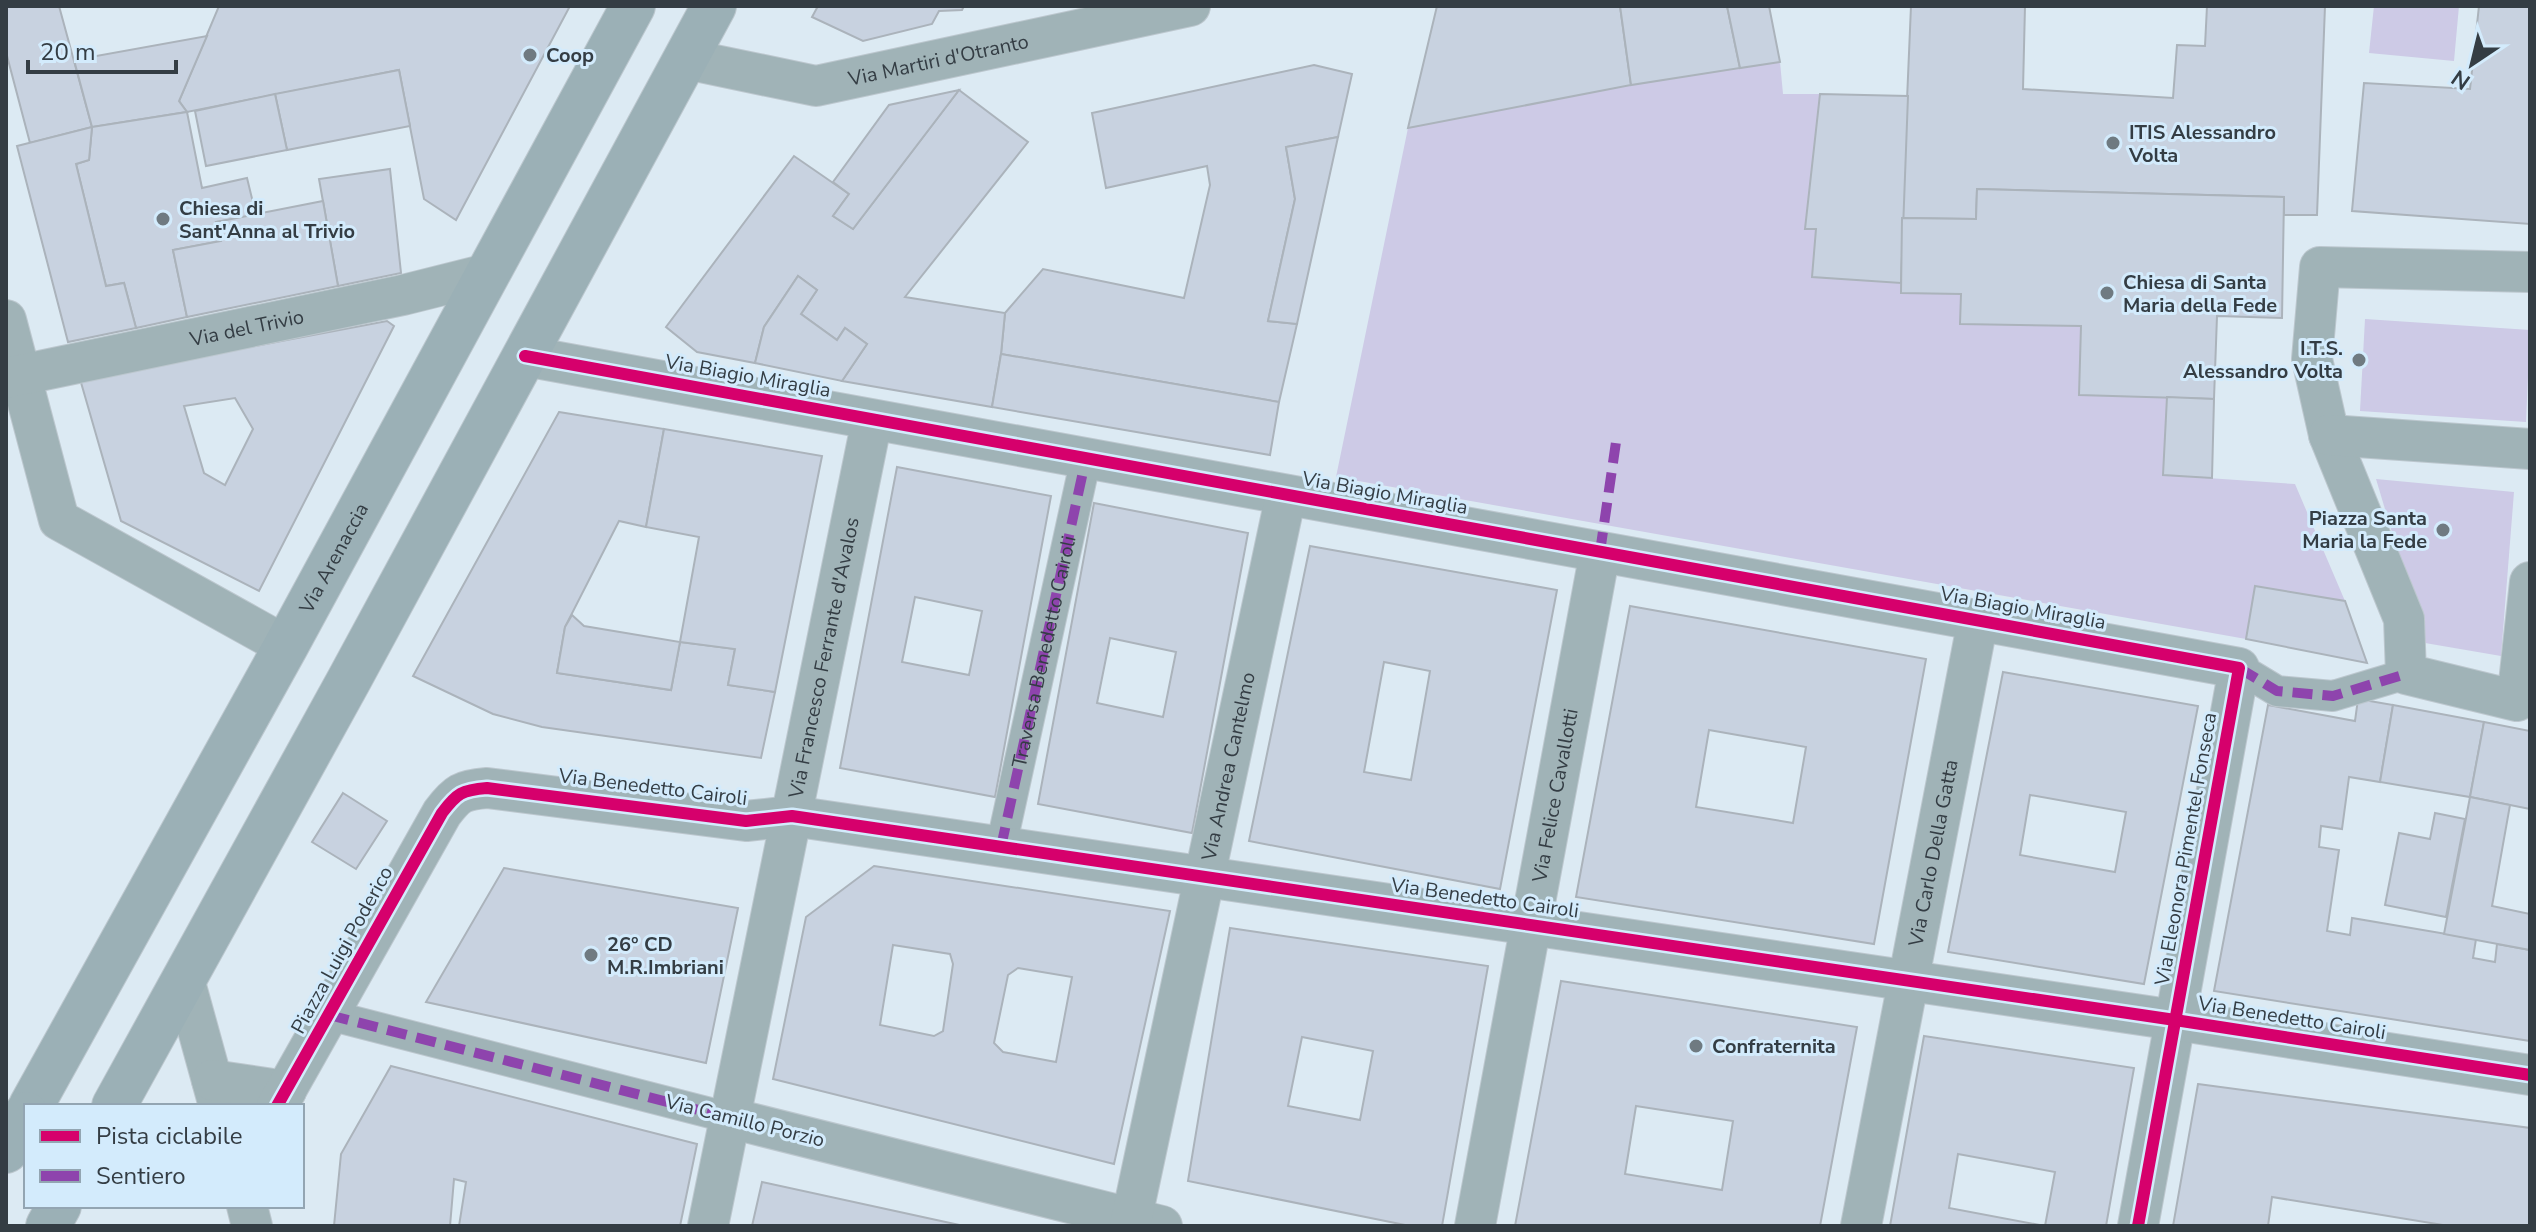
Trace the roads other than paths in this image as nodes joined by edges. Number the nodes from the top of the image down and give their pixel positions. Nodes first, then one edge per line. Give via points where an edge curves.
1 (633, 6) edge
2 (714, 6) edge
3 (1190, 6) edge
4 (686, 59) junction
5 (2530, 272) edge
6 (487, 274) junction
7 (6, 320) edge
8 (525, 356) junction
9 (14, 376) edge
10 (872, 420) junction
11 (2329, 435) junction
12 (2530, 449) edge
13 (1086, 458) junction
14 (1286, 495) junction
15 (1600, 552) junction
16 (2530, 582) edge
17 (1978, 620) junction
18 (286, 646) junction
19 (2239, 668) junction
20 (2406, 674) junction
21 (442, 813) joint
22 (792, 816) junction
23 (1001, 847) junction
24 (1205, 877) junction
25 (1530, 925) junction
26 (184, 979) junction
27 (1908, 981) junction
28 (329, 1015) junction
29 (2175, 1020) junction
30 (2530, 1075) edge
31 (216, 1093) edge
32 (282, 1098) edge
33 (32, 1104) edge
34 (115, 1104) edge
35 (24, 1118) edge
36 (730, 1118) junction
37 (6, 1151) edge
38 (58, 1208) edge
39 (1141, 1224) edge
40 (48, 1226) edge
41 (708, 1226) edge
42 (1475, 1226) edge
43 (1861, 1226) edge
44 (2138, 1226) edge

1 - 6 main road, Via Arenaccia
2 - 4 main road
3 - 4 street, Via Martiri d'Otranto via 816,86
4 - 8 main road
5 - 11 street via 2320,267 2312,359
6 - 9 street, Via del Trivio
6 - 18 main road, Via Arenaccia
7 - 9 street
8 - 10 street, Via Biagio Miraglia
8 - 26 main road
9 - 18 street via 59,520
10 - 13 street, Via Biagio Miraglia
10 - 22 street, Via Francesco Ferrante d'Avalos
11 - 12 street
11 - 20 street via 2404,619
13 - 14 street, Via Biagio Miraglia
13 - 23 street, Traversa Benedetto Cairoli
14 - 15 street, Via Biagio Miraglia
14 - 24 street, Via Andrea Cantelmo
15 - 17 street, Via Biagio Miraglia
15 - 25 street, Via Felice Cavallotti
16 - 20 street via 2517,701
17 - 19 street, Via Biagio Miraglia
17 - 27 street, Via Carlo Della Gatta
18 - 33 main road, Via Arenaccia
19 - 20 street via 2277,691 2333,696
19 - 29 street, Via Eleonora Pimentel Fonseca
21 - 22 street, Via Benedetto Cairoli via 455,796 487,788 746,821
21 - 28 street, Piazza Luigi Poderico
22 - 23 street, Via Benedetto Cairoli
22 - 36 street, Via Francesco Ferrante d'Avalos
23 - 24 street, Via Benedetto Cairoli
24 - 25 street, Via Benedetto Cairoli
24 - 39 street, Via Andrea Cantelmo
25 - 27 street, Via Benedetto Cairoli
25 - 42 street, Via Felice Cavallotti
26 - 31 street
26 - 34 main road
27 - 29 street, Via Benedetto Cairoli
27 - 43 street, Via Carlo Della Gatta
28 - 32 street, Piazza Luigi Poderico
28 - 36 street, Via Camillo Porzio
29 - 30 street, Via Benedetto Cairoli
29 - 44 street, Via Eleonora Pimentel Fonseca
31 - 32 street
35 - 37 main road
36 - 39 street, Via Camillo Porzio
36 - 41 street, Via Francesco Ferrante d'Avalos
38 - 40 main road

